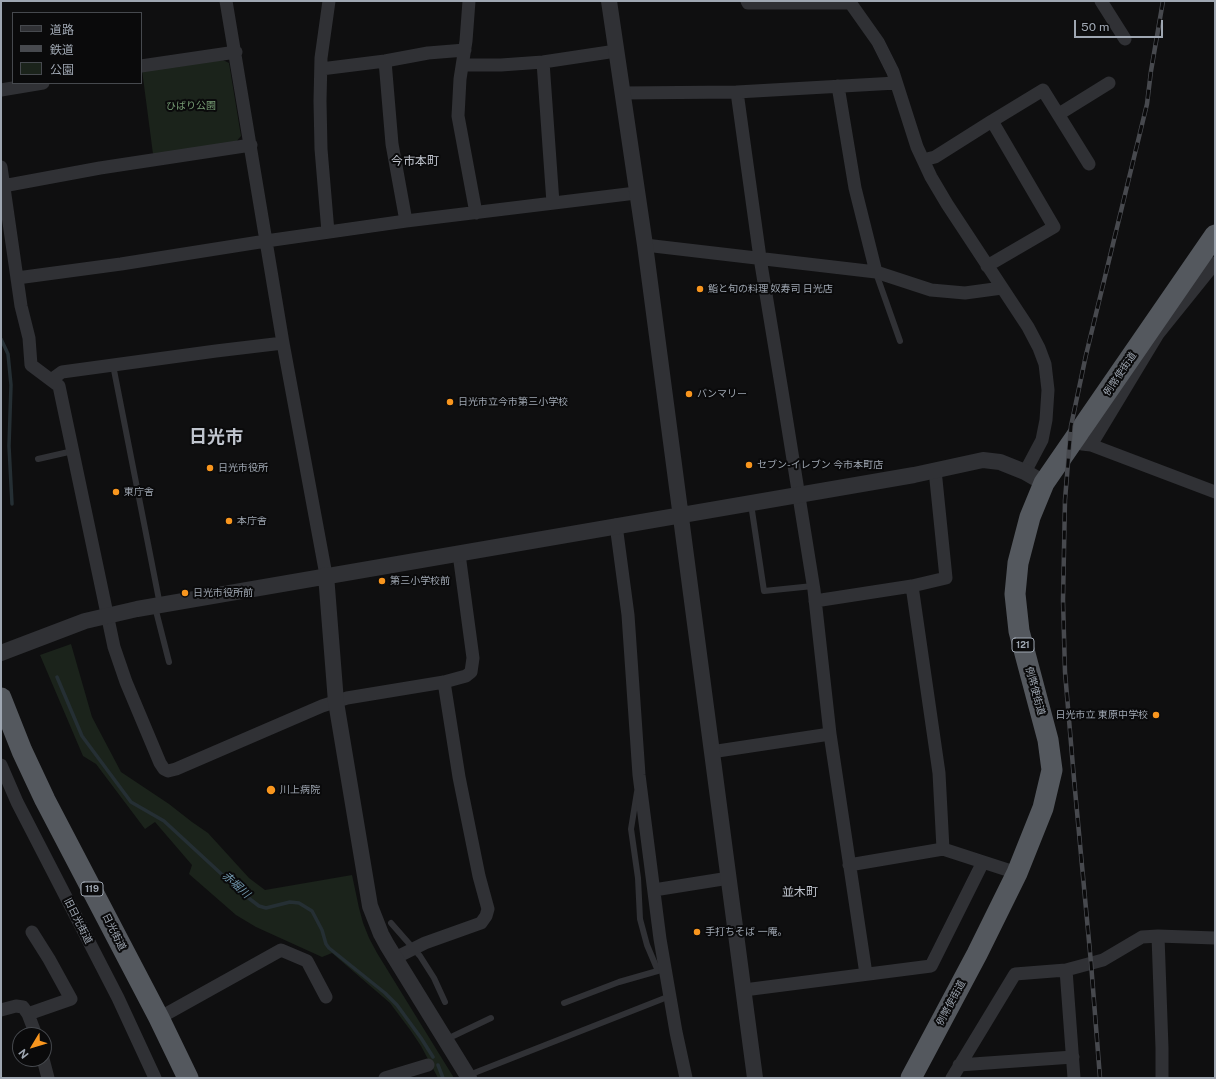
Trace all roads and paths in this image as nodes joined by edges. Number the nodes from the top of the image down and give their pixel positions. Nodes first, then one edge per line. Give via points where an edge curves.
1 (226, 1) edge
2 (329, 1) edge
3 (469, 1) edge
4 (609, 1) edge
5 (747, 1) edge
6 (1101, 1) edge
7 (850, 2) edge
8 (1125, 39) dead end
9 (465, 50) junction
10 (236, 52) junction
11 (616, 52) junction
12 (385, 61) junction
13 (543, 62) junction
14 (463, 64) junction
15 (142, 66) edge
16 (321, 69) junction
17 (896, 83) junction
18 (1109, 83) dead end
19 (37, 84) edge
20 (838, 86) junction
21 (1, 90) edge
22 (737, 92) junction
23 (622, 93) junction
24 (1059, 114) junction
25 (992, 121) junction
26 (251, 145) junction
27 (923, 160) junction
28 (1089, 164) dead end
29 (1, 167) edge
30 (3, 186) junction
31 (636, 193) junction
32 (553, 203) junction
33 (476, 213) junction
34 (406, 221) junction
35 (328, 232) junction
36 (1215, 235) edge
37 (266, 241) junction
38 (645, 245) junction
39 (760, 258) junction
40 (1215, 263) edge
41 (987, 266) junction
42 (876, 272) junction
43 (17, 278) junction
44 (1002, 288) junction
45 (900, 341) dead end
46 (283, 343) junction
47 (113, 365) junction
48 (51, 380) junction
49 (1082, 444) junction
50 (72, 451) junction
51 (38, 459) dead end
52 (935, 470) junction
53 (1025, 472) junction
54 (1044, 483) junction
55 (1215, 492) edge
56 (799, 495) junction
57 (751, 502) junction
58 (680, 515) junction
59 (616, 525) junction
60 (459, 554) junction
61 (326, 575) junction
62 (813, 586) junction
63 (912, 586) junction
64 (815, 601) junction
65 (158, 605) junction
66 (107, 615) junction
67 (1, 652) edge
68 (169, 662) dead end
69 (444, 682) junction
70 (1, 698) edge
71 (336, 702) junction
72 (830, 734) junction
73 (712, 752) junction
74 (1, 765) edge
75 (639, 775) junction
76 (943, 849) junction
77 (982, 862) junction
78 (849, 865) junction
79 (1017, 873) junction
80 (729, 878) junction
81 (654, 890) junction
82 (391, 923) dead end
83 (32, 932) dead end
84 (1158, 936) junction
85 (1215, 938) edge
86 (414, 948) junction
87 (395, 958) junction
88 (662, 970) junction
89 (1066, 970) junction
90 (866, 974) junction
91 (744, 990) junction
92 (326, 996) dead end
93 (670, 996) junction
94 (445, 1002) dead end
95 (564, 1003) dead end
96 (1, 1010) edge
97 (28, 1014) junction
98 (159, 1018) junction
99 (491, 1018) dead end
100 (33, 1027) edge
101 (445, 1040) junction
102 (1073, 1057) junction
103 (428, 1065) dead end
104 (959, 1065) junction
105 (45, 1067) edge
106 (468, 1077) edge
107 (48, 1078) edge
108 (155, 1078) edge
109 (188, 1078) edge
110 (385, 1078) edge
111 (686, 1078) edge
112 (756, 1078) edge
113 (911, 1078) edge
114 (952, 1078) edge
115 (1074, 1078) edge
116 (1162, 1078) edge

1 - 10 street
2 - 16 street
3 - 9 street
4 - 11 street
5 - 7 street
6 - 8 street
7 - 17 street via 878,42
9 - 12 street
9 - 14 street
10 - 15 street
10 - 26 street
11 - 13 street
11 - 23 street
12 - 16 street
12 - 34 street via 392,144
13 - 14 street
13 - 32 street
14 - 33 street via 458,116
16 - 35 street via 321,149
17 - 20 street
17 - 27 street
18 - 24 street
19 - 21 street
20 - 22 street
20 - 42 street via 855,188
22 - 23 street
22 - 39 street
23 - 31 street
24 - 25 street via 1043,90
24 - 28 street
25 - 27 street via 935,157
25 - 41 street via 1054,227
26 - 30 street
26 - 37 street
27 - 41 street via 947,204
29 - 30 street
30 - 43 street
31 - 32 street
31 - 38 street
32 - 33 street
33 - 34 street
34 - 35 street
35 - 37 street
36 - 49 highway, 例幣使街道 / 121
37 - 43 street
37 - 46 street
38 - 39 street
38 - 58 street
39 - 42 street
39 - 56 street
40 - 49 street via 1158,334
41 - 44 street
42 - 44 street via 931,290 965,293
42 - 45 lane
43 - 48 street via 29,338 30,365
44 - 53 street via 1028,327 1045,364 1048,390 1046,420 1042,440
46 - 47 street
46 - 61 street
47 - 48 street via 62,372
47 - 65 lane
48 - 50 street via 59,386
49 - 54 highway, 例幣使街道 / 121
49 - 55 street
50 - 51 lane
50 - 66 street
52 - 53 street via 983,460 1000,462
52 - 56 street
52 - 63 street via 946,578
53 - 54 street
54 - 79 highway, 例幣使街道 / 121 via 1030,517 1018,563 1015,594 1019,631 1048,740 1052,770 1043,808
56 - 57 street
56 - 62 street
57 - 58 street
57 - 62 lane via 764,591
58 - 59 street
58 - 73 street
59 - 60 street
59 - 75 street via 628,615
60 - 61 street
60 - 69 street via 473,658 471,672 466,676
61 - 65 street
61 - 71 street
62 - 64 street
63 - 64 street
63 - 76 street via 939,773
64 - 72 street
65 - 66 street
65 - 68 lane
66 - 67 street
66 - 71 street via 117,659 160,763 168,771
69 - 71 street
69 - 86 street via 459,776 488,909 481,923
70 - 98 highway, 日光街道 / 119 via 45,800
71 - 87 street via 370,906 381,934
72 - 73 street
72 - 78 street
73 - 80 street
74 - 108 street, 旧日光街道 via 17,802 118,998
75 - 81 street
75 - 88 lane via 631,829 638,878 640,919 647,945
76 - 77 street
76 - 78 street
77 - 79 street
77 - 90 street via 931,966
78 - 90 street
79 - 113 highway, 例幣使街道 / 121 via 978,954
80 - 81 street
80 - 91 street
81 - 88 street
82 - 86 lane
83 - 97 street via 71,999
84 - 85 street
84 - 89 street via 1142,937 1103,960
84 - 116 street
86 - 87 street
86 - 94 lane via 434,978
87 - 101 street
88 - 93 street
88 - 95 lane via 619,982
89 - 102 street
89 - 104 street via 1015,974
90 - 91 street
91 - 112 street
92 - 98 street via 307,961 281,950
93 - 106 lane
93 - 111 street
96 - 97 street via 16,1006 23,1008
97 - 100 street
98 - 109 highway, 日光街道 / 119
99 - 101 lane
101 - 106 street
102 - 104 street
102 - 115 street
103 - 110 street
104 - 114 street
105 - 107 street

